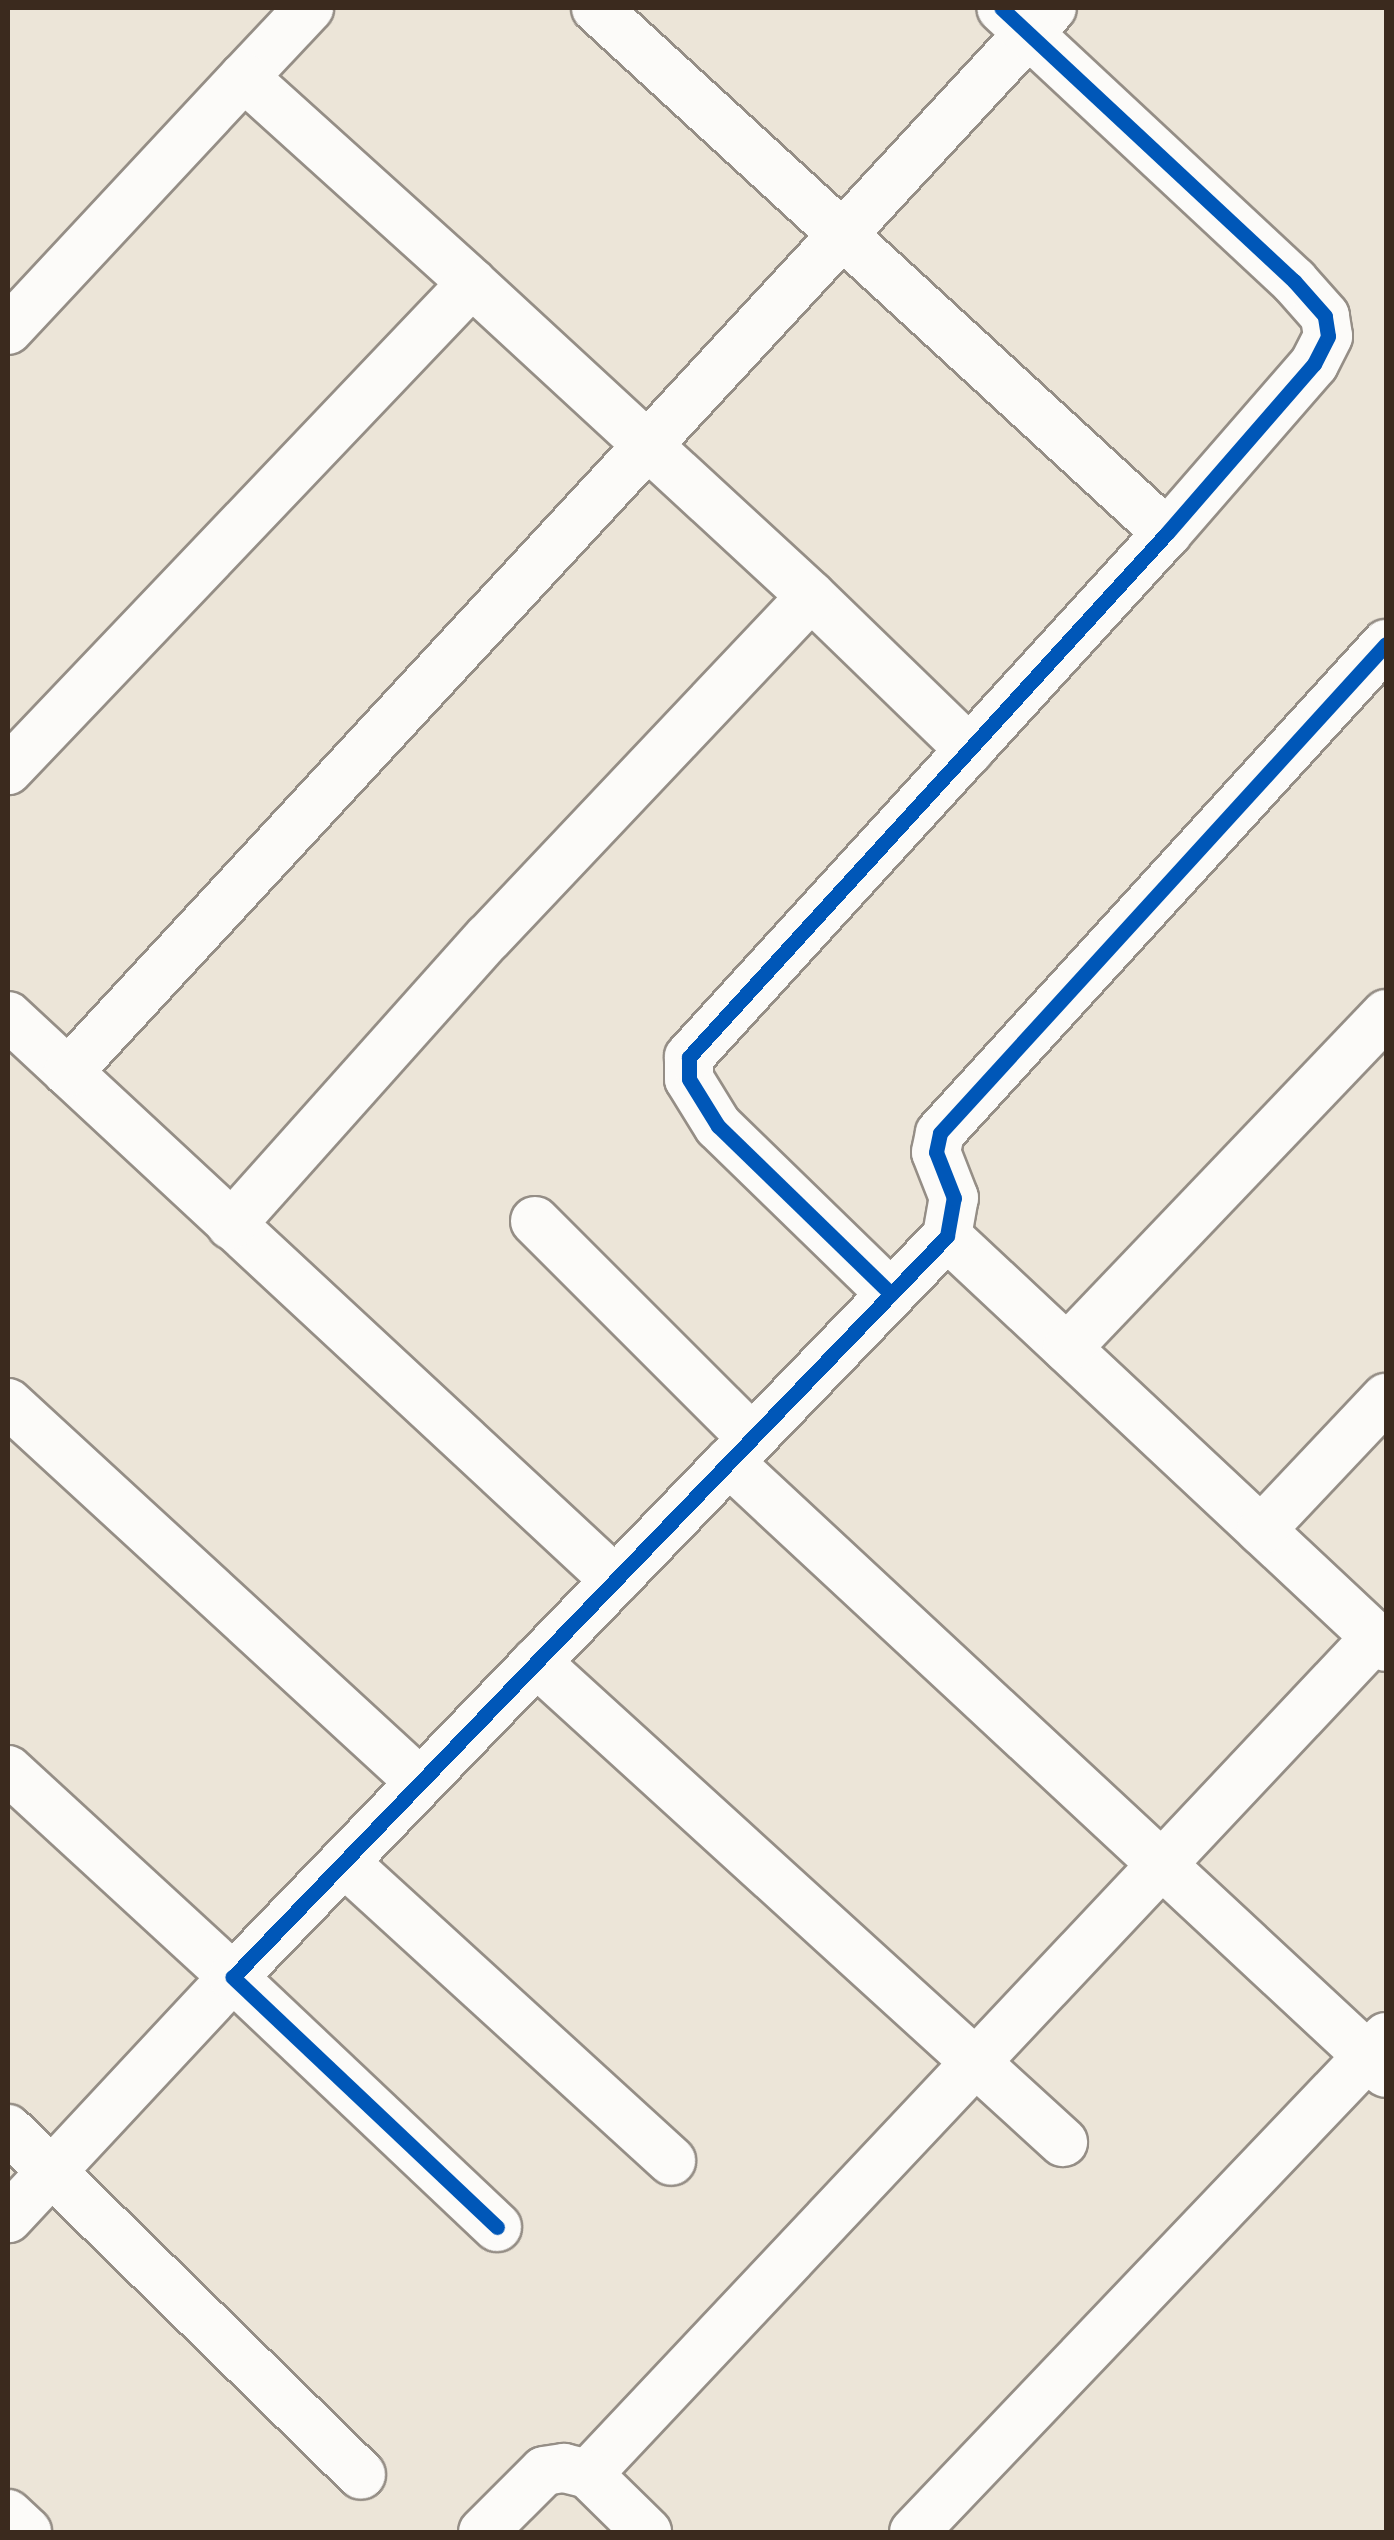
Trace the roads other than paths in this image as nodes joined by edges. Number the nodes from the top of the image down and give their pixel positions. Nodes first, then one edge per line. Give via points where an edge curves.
1 (309, 8) edge
2 (596, 8) edge
3 (1027, 16) edge
4 (244, 76) junction
5 (844, 232) junction
6 (472, 283) junction
7 (8, 330) edge
8 (647, 445) junction
9 (1166, 532) junction
10 (811, 596) junction
11 (1386, 644) edge
12 (970, 750) junction
13 (8, 770) edge
14 (1386, 1014) edge
15 (8, 1016) edge
16 (68, 1072) junction
17 (536, 1221) dead end
18 (231, 1224) junction
19 (947, 1236) junction
20 (890, 1294) junction
21 (1067, 1348) junction
22 (1386, 1398) edge
23 (8, 1403) edge
24 (741, 1450) junction
25 (1261, 1530) junction
26 (615, 1580) junction
27 (1381, 1642) edge
28 (536, 1662) junction
29 (8, 1770) edge
30 (420, 1782) junction
31 (344, 1862) junction
32 (1162, 1864) junction
33 (234, 1977) junction
34 (1381, 2055) edge
35 (972, 2065) junction
36 (8, 2129) edge
37 (1063, 2142) dead end
38 (671, 2161) dead end
39 (52, 2171) junction
40 (8, 2218) edge
41 (497, 2228) dead end
42 (588, 2474) junction
43 (360, 2475) dead end
44 (8, 2514) edge
45 (27, 2532) edge
46 (483, 2532) edge
47 (647, 2532) edge
48 (914, 2532) edge

1 - 4 street
2 - 5 street
3 - 5 street
3 - 9 street via 1294,280 1329,325 1314,364
4 - 6 street
4 - 7 street
5 - 8 street
5 - 9 street
6 - 8 street
6 - 13 street
8 - 10 street
8 - 16 street
9 - 12 street
10 - 12 street
10 - 18 street via 488,938
11 - 19 street via 940,1134 936,1152 954,1198
12 - 20 street via 689,1056 688,1079 718,1126
14 - 21 street
15 - 16 street
16 - 18 street
17 - 24 street
18 - 26 street
19 - 20 street
19 - 21 street
20 - 24 street
21 - 25 street
22 - 25 street
23 - 30 street
24 - 26 street
24 - 32 street
25 - 27 street
26 - 28 street
27 - 32 street
28 - 30 street
28 - 35 street
29 - 33 street
30 - 31 street
31 - 33 street
31 - 38 street
32 - 34 street
32 - 35 street
33 - 39 street
33 - 41 street
34 - 48 street
35 - 37 street
35 - 42 street
36 - 39 street
39 - 40 street
39 - 43 street
42 - 46 street via 544,2471
42 - 47 street
44 - 45 street

